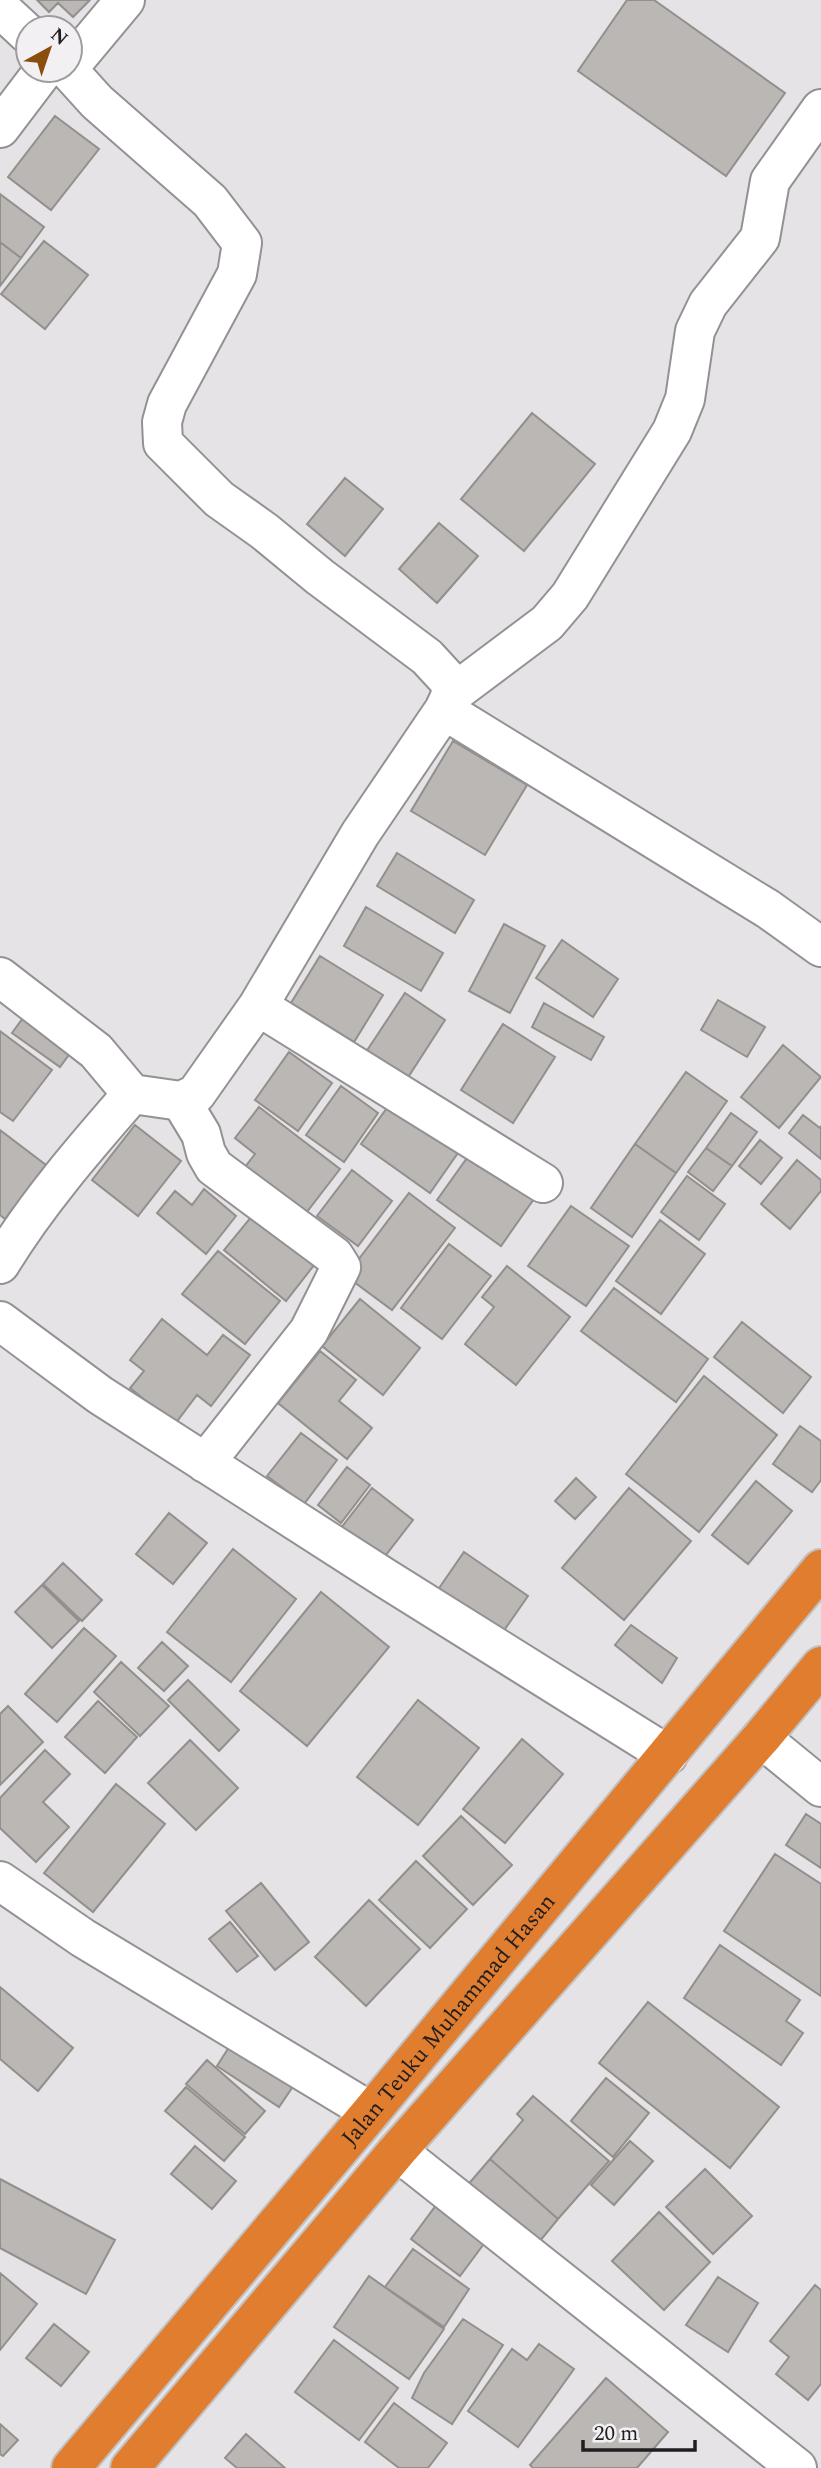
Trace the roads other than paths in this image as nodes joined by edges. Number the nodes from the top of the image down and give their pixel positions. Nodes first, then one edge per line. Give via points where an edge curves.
1 (125, 0) edge
2 (0, 8) edge
3 (14, 21) edge
4 (84, 50) edge
5 (33, 84) edge
6 (82, 84) edge
7 (821, 109) edge
8 (0, 128) edge
9 (447, 702) junction
10 (821, 947) edge
11 (0, 977) edge
12 (258, 1006) junction
13 (132, 1094) junction
14 (181, 1101) junction
15 (543, 1183) dead end
16 (0, 1264) edge
17 (0, 1321) edge
18 (205, 1463) junction
19 (821, 1569) edge
20 (821, 1666) edge
21 (761, 1738) junction
22 (668, 1755) junction
23 (821, 1787) edge
24 (0, 1881) edge
25 (371, 2112) junction
26 (397, 2151) junction
27 (157, 2366) junction
28 (187, 2398) junction
29 (785, 2464) edge
30 (71, 2468) edge
31 (130, 2468) edge

1 - 4 street
2 - 3 street
5 - 8 street
6 - 9 street via 211,201 242,243 237,274 167,404 163,443 219,499 427,657 450,682
7 - 9 street via 770,181 760,238 708,304 695,331 685,399 672,431 570,596 547,623
9 - 10 street
9 - 12 street via 360,834
11 - 13 street via 96,1051
12 - 14 street via 196,1094
12 - 15 street
13 - 14 street
13 - 16 street via 84,1148
14 - 18 street via 215,1167 334,1256 341,1267 309,1331
17 - 18 street via 100,1395
18 - 22 street
19 - 22 highway, Jalan Teuku Muhammad Hasan
20 - 21 highway, Jalan Teuku Muhammad Hasan
21 - 23 street
21 - 26 highway, Jalan Teuku Muhammad Hasan
22 - 25 highway, Jalan Teuku Muhammad Hasan
24 - 25 street via 83,1938
25 - 27 highway, Jalan Teuku Muhammad Hasan
26 - 28 highway, Jalan Teuku Muhammad Hasan
26 - 29 street
27 - 28 highway
27 - 30 highway, Jalan Teuku Muhammad Hasan
28 - 31 highway, Jalan Teuku Muhammad Hasan

